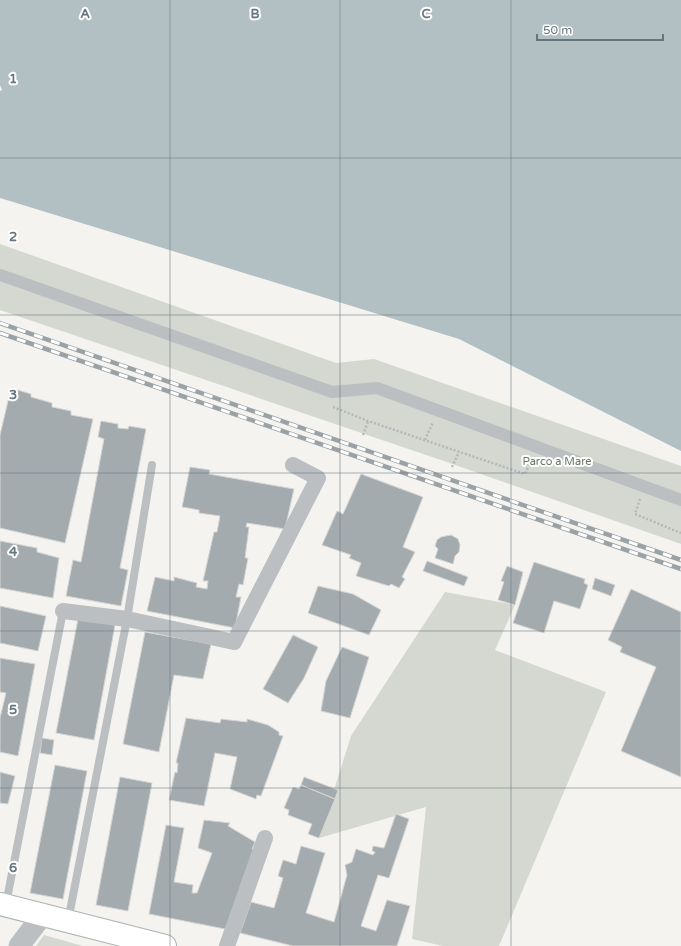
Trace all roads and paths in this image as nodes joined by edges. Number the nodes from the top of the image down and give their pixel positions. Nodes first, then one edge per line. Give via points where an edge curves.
1 (0, 275) edge
2 (327, 405) dead end
3 (438, 411) junction
4 (368, 421) junction
5 (363, 435) dead end
6 (425, 440) junction
7 (536, 447) junction
8 (458, 452) junction
9 (152, 464) dead end
10 (293, 465) dead end
11 (452, 467) dead end
12 (644, 487) junction
13 (681, 500) edge
14 (681, 533) edge
15 (63, 610) joint
16 (127, 619) junction
17 (265, 838) dead end
18 (3, 905) edge
19 (42, 916) junction
20 (68, 922) junction
21 (19, 946) edge
22 (165, 946) edge
23 (227, 946) edge

1 - 3 street via 332,392 377,388
2 - 4 path
3 - 6 path
3 - 7 street
4 - 5 path
4 - 6 path
6 - 8 path
7 - 8 path via 525,474
7 - 12 street
8 - 11 path
9 - 16 lane
10 - 16 street via 318,478 234,642
12 - 13 street
12 - 14 path via 634,514
15 - 16 street
15 - 18 lane
16 - 20 lane
17 - 23 street
18 - 19 main road
19 - 20 main road
19 - 21 street
20 - 22 main road

